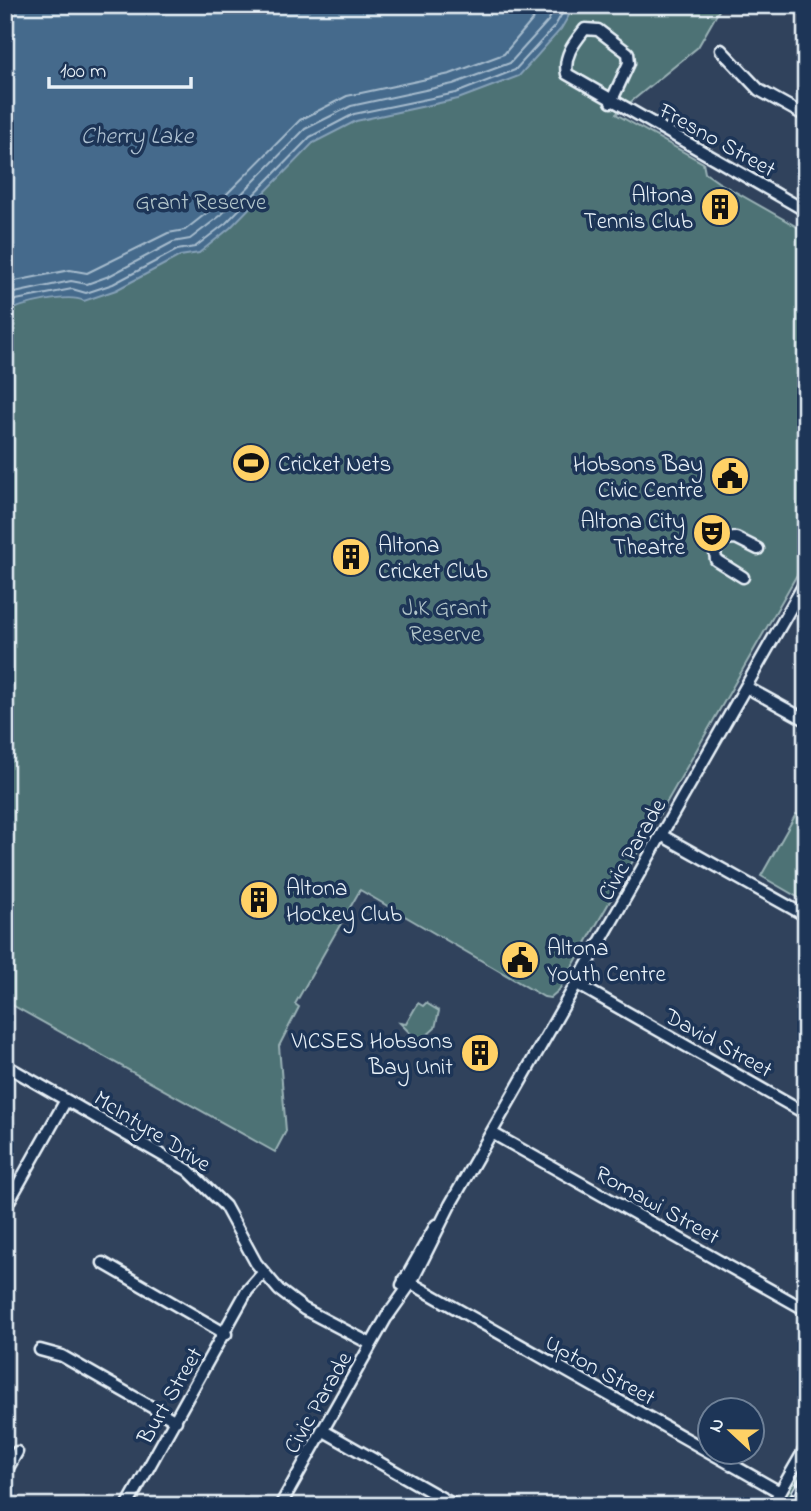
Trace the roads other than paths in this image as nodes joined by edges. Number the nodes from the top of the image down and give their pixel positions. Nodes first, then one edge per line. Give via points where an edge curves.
1 (721, 50) dead end
2 (611, 102) junction
3 (806, 116) edge
4 (806, 211) edge
5 (758, 550) dead end
6 (743, 577) dead end
7 (806, 581) edge
8 (746, 687) junction
9 (806, 720) edge
10 (661, 835) junction
11 (806, 916) edge
12 (577, 984) junction
13 (5, 1065) edge
14 (66, 1100) junction
15 (806, 1114) edge
16 (492, 1133) junction
17 (5, 1208) edge
18 (103, 1263) dead end
19 (266, 1276) junction
20 (407, 1281) junction
21 (806, 1310) edge
22 (226, 1334) junction
23 (370, 1347) junction
24 (40, 1350) dead end
25 (176, 1421) junction
26 (322, 1430) junction
27 (806, 1447) edge
28 (17, 1452) dead end
29 (5, 1473) edge
30 (780, 1492) junction
31 (127, 1506) edge
32 (280, 1506) edge
33 (456, 1506) edge
34 (772, 1506) edge

1 - 3 street via 759,90
2 - 2 street, Fresno Street via 567,74 569,51 585,29 598,30 628,53 629,63
2 - 4 street, Fresno Street
5 - 6 street via 736,538 723,539 715,552 716,561
7 - 8 street, Civic Parade
8 - 9 street
8 - 10 street, Civic Parade
10 - 11 street
10 - 12 street, Civic Parade
12 - 15 street, David Street
12 - 16 street, Civic Parade
13 - 14 street, McIntyre Drive
14 - 17 street
14 - 19 street, McIntyre Drive via 204,1182 225,1206
16 - 20 street, Civic Parade
16 - 21 street, Romawi Street
18 - 22 street
19 - 22 street, Burt Street via 250,1286
19 - 23 street, McIntyre Drive via 296,1304
20 - 23 street, Civic Parade
20 - 30 street, Upton Street
22 - 25 street, Burt Street
23 - 26 street, Civic Parade
24 - 25 street via 62,1356
25 - 31 street, Burt Street
26 - 32 street, Civic Parade
26 - 33 street
27 - 30 street
28 - 29 street
30 - 34 street

